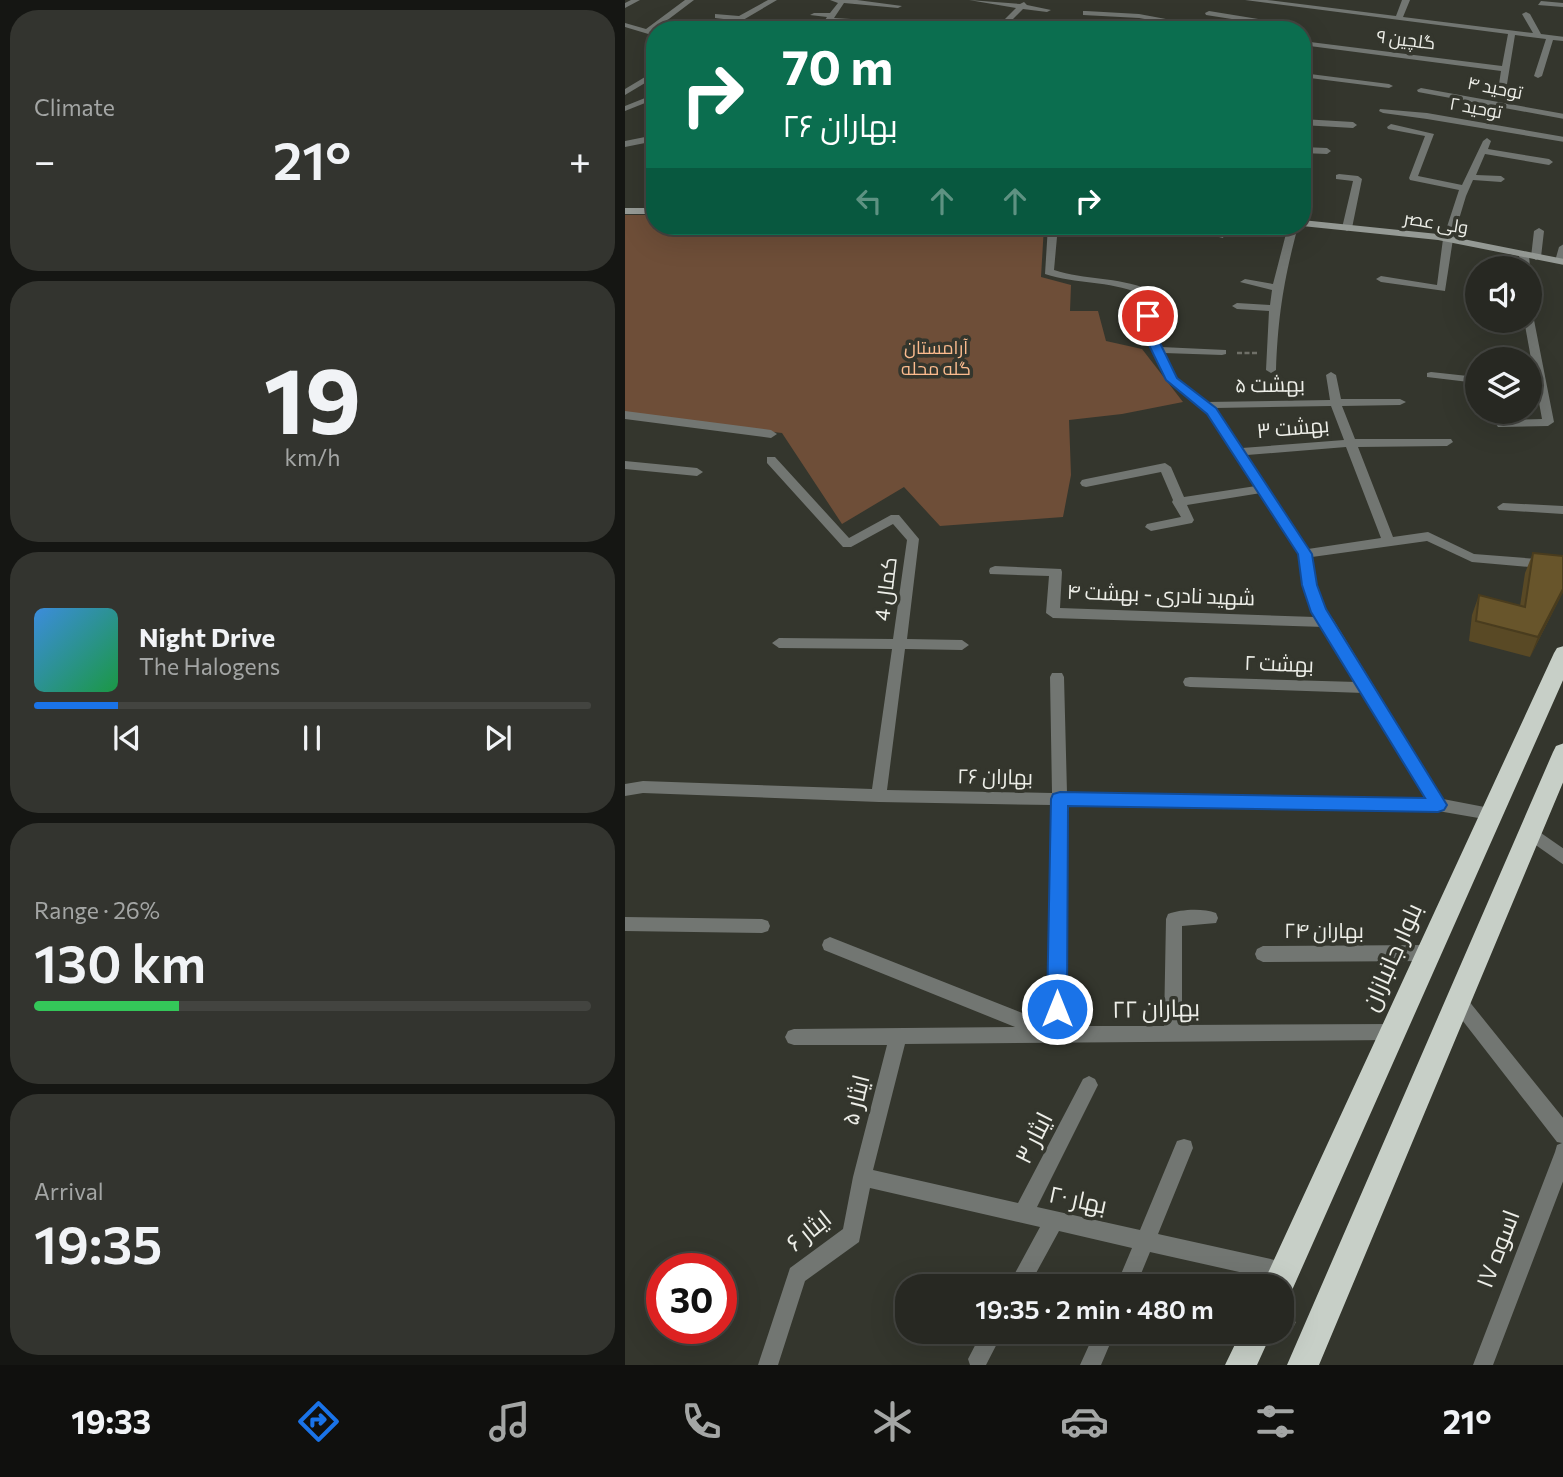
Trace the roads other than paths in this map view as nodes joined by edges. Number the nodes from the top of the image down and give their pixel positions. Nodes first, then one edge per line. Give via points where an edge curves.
1 (636, 0) edge
2 (690, 0) edge
3 (773, 0) edge
4 (834, 0) edge
5 (843, 0) edge
6 (973, 0) edge
7 (1249, 0) edge
8 (1406, 0) edge
9 (1541, 2) dead end
10 (1025, 3) edge
11 (1297, 3) edge
12 (1563, 5) edge
13 (625, 6) edge
14 (898, 6) dead end
15 (1047, 10) dead end
16 (1086, 13) dead end
17 (1209, 13) dead end
18 (1526, 14) dead end
19 (815, 15) dead end
20 (718, 16) dead end
21 (830, 18) junction
22 (741, 19) junction
23 (1398, 19) junction
24 (665, 21) edge
25 (737, 21) edge
26 (828, 21) edge
27 (848, 21) dead end
28 (1007, 21) edge
29 (1168, 21) edge
30 (1255, 21) edge
31 (1296, 21) edge
32 (625, 25) edge
33 (646, 31) edge
34 (1512, 33) junction
35 (1538, 36) junction
36 (1550, 38) junction
37 (1563, 39) edge
38 (1311, 44) edge
39 (1506, 69) junction
40 (1311, 76) edge
41 (1538, 76) dead end
42 (646, 79) edge
43 (1503, 84) dead end
44 (1389, 86) dead end
45 (1421, 90) dead end
46 (625, 93) edge
47 (646, 99) edge
48 (626, 106) edge
49 (1383, 111) dead end
50 (1563, 117) edge
51 (1311, 123) edge
52 (1352, 125) dead end
53 (1391, 127) dead end
54 (646, 140) edge
55 (1563, 140) edge
56 (1487, 141) dead end
57 (625, 144) edge
58 (1311, 150) edge
59 (1327, 151) dead end
60 (1483, 151) junction
61 (1549, 162) dead end
62 (1339, 177) dead end
63 (1470, 177) junction
64 (1501, 179) dead end
65 (1465, 188) junction
66 (625, 211) edge
67 (646, 211) edge
68 (1311, 224) edge
69 (1347, 228) junction
70 (1539, 231) dead end
71 (1052, 235) edge
72 (1291, 235) edge
73 (1448, 239) junction
74 (1563, 247) edge
75 (1524, 255) joint
76 (1530, 256) edge
77 (1536, 256) edge
78 (1542, 258) edge
79 (1562, 261) edge
80 (1381, 279) dead end
81 (1246, 282) dead end
82 (1422, 285) junction
83 (1278, 288) junction
84 (1419, 297) dead end
85 (1237, 306) dead end
86 (1275, 308) junction
87 (1157, 350) junction
88 (1222, 352) road end
89 (1271, 370) dead end
90 (1331, 375) dead end
91 (1431, 375) dead end
92 (1465, 379) edge
93 (1336, 402) junction
94 (1400, 402) dead end
95 (1542, 404) edge
96 (1204, 405) junction
97 (625, 415) edge
98 (1542, 422) edge
99 (771, 434) dead end
100 (1447, 442) dead end
101 (1351, 443) junction
102 (1239, 453) junction
103 (771, 460) dead end
104 (625, 465) edge
105 (697, 472) dead end
106 (1086, 483) dead end
107 (1264, 489) junction
108 (1178, 502) junction
109 (1503, 507) dead end
110 (1563, 510) edge
111 (1151, 527) dead end
112 (1389, 542) junction
113 (1305, 554) junction
114 (1563, 566) edge
115 (995, 571) dead end
116 (1328, 622) junction
117 (900, 642) junction
118 (778, 643) dead end
119 (962, 645) dead end
120 (1563, 653) edge
121 (1057, 677) dead end
122 (1190, 682) dead end
123 (1366, 688) junction
124 (1563, 752) edge
125 (625, 790) edge
126 (879, 796) junction
127 (1060, 799) junction
128 (1438, 805) junction
129 (1490, 814) junction
130 (1528, 831) junction
131 (1563, 858) edge
132 (1210, 918) dead end
133 (625, 924) edge
134 (762, 926) dead end
135 (830, 945) dead end
136 (1428, 953) junction
137 (1263, 954) dead end
138 (1458, 1002) junction
139 (1392, 1032) junction
140 (1173, 1034) junction
141 (1057, 1035) junction
142 (898, 1036) junction
143 (794, 1037) dead end
144 (1089, 1085) dead end
145 (1563, 1135) edge
146 (1184, 1148) dead end
147 (1563, 1152) edge
148 (862, 1177) junction
149 (1023, 1213) junction
150 (1055, 1220) junction
151 (1147, 1240) junction
152 (1025, 1274) edge
153 (1131, 1274) edge
154 (1264, 1274) edge
155 (1283, 1274) edge
156 (986, 1344) edge
157 (1100, 1344) edge
158 (1251, 1344) edge
159 (978, 1359) dead end
160 (768, 1365) edge
161 (1090, 1365) edge
162 (1241, 1365) edge
163 (1303, 1365) edge
164 (1483, 1365) edge

1 - 13 street
2 - 24 street
3 - 22 street
4 - 5 street
5 - 14 street
5 - 21 street
6 - 10 street
7 - 11 street
8 - 23 street
9 - 12 street
10 - 15 street
10 - 28 street
11 - 23 street
11 - 31 street
16 - 29 street
17 - 30 street
18 - 35 street
19 - 21 street
20 - 22 street
21 - 26 street
21 - 27 street
22 - 25 street
23 - 34 street
32 - 33 street
34 - 35 street
34 - 39 street
35 - 36 street
36 - 37 street
36 - 41 street
38 - 39 street, گلچین ۹
39 - 43 street
40 - 44 street
42 - 46 street
45 - 50 street, توحید ۴
47 - 48 street
49 - 55 street, توحید ۲
51 - 52 street
53 - 65 street via 1430,134 1413,178
54 - 57 street
56 - 60 street
58 - 59 street
60 - 61 street
60 - 63 street
62 - 69 street via 1358,179
63 - 64 street
63 - 65 street
65 - 73 street
66 - 67 main road
68 - 69 main road, ولی عصر
69 - 73 main road, ولی عصر
70 - 77 street
71 - 87 street via 1049,272 1067,279 1127,283 1144,291
72 - 83 street
73 - 75 main road, ولی عصر
73 - 82 street via 1441,289
74 - 79 street
75 - 76 main road, ولی عصر
78 - 79 main road, ولی عصر
80 - 82 street
81 - 83 street
82 - 84 street
83 - 86 street
85 - 86 street
86 - 89 street
87 - 88 street
87 - 96 street via 1172,380
90 - 93 street
91 - 92 street
93 - 94 street, بهشت ۵
93 - 96 street, بهشت ۵
93 - 101 street
95 - 98 street via 1548,422
96 - 102 street
97 - 99 street
100 - 101 street, بهشت ۳
101 - 102 street, بهشت ۳
101 - 112 street
102 - 107 street
103 - 117 street, کمال 4 via 847,544 895,518 913,539
104 - 105 street
106 - 108 street via 1165,467
107 - 108 street
107 - 113 street
108 - 111 street via 1188,520
109 - 110 street
112 - 113 street
112 - 114 street via 1428,536 1471,558
113 - 116 street via 1309,585
115 - 116 street, شهید نادری - بهشت ۴ via 1056,572 1053,612
116 - 123 street
117 - 118 street
117 - 119 street
117 - 126 street, کمال 4
120 - 129 highway, بلوار جانبازان
121 - 127 street
122 - 123 street, بهشت ۲
123 - 128 street
124 - 130 highway
125 - 126 street, بهاران ۲۶
126 - 127 street, بهاران ۲۶
127 - 128 street, بهاران ۲۶
127 - 141 street
128 - 129 street, بهاران ۲۶
129 - 136 highway, بلوار جانبازان
130 - 131 street
130 - 138 highway
132 - 140 street via 1174,919
133 - 134 street
135 - 141 street
136 - 137 street, بهاران ۲۴
136 - 139 highway, بلوار جانبازان
138 - 145 street
138 - 163 highway
139 - 140 street, بهاران ۲۲
139 - 155 highway, بلوار جانبازان
140 - 141 street, بهاران ۲۲
141 - 142 street, بهاران ۲۲
142 - 143 street, بهاران ۲۲
142 - 148 street, ایثار ۵
144 - 149 street, ایثار ۳
146 - 151 street
147 - 164 street, اسوه ۱۷
148 - 149 street, بهار ۲۰
148 - 160 street, ایثار ۶ via 852,1235 797,1275
149 - 150 street, بهار ۲۰
150 - 151 street, بهار ۲۰
150 - 152 street
151 - 153 street
151 - 154 street, بهار ۲۰
156 - 159 street
157 - 161 street
158 - 162 highway

